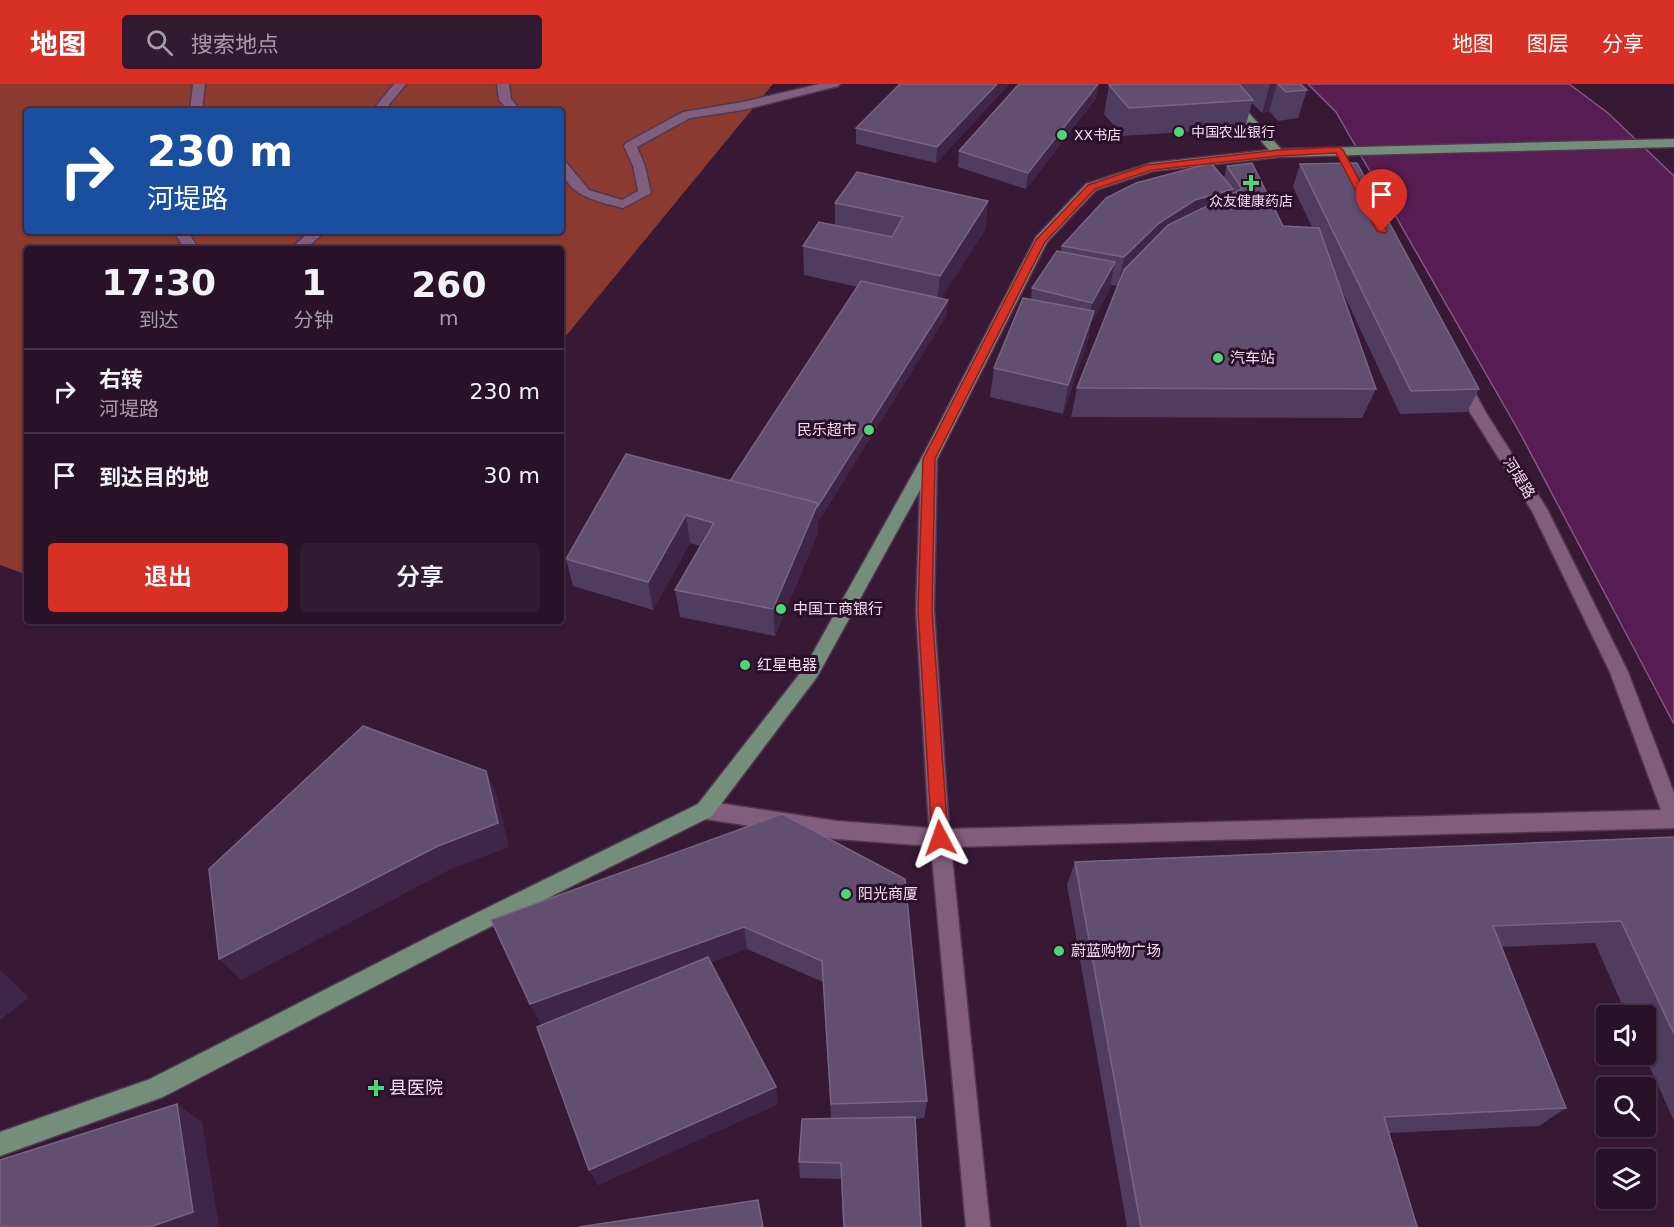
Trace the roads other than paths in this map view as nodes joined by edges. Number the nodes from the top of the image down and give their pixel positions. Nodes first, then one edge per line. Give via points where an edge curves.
1 (199, 84) edge
2 (400, 84) edge
3 (503, 84) edge
4 (834, 84) edge
5 (1217, 84) edge
6 (196, 108) edge
7 (380, 108) edge
8 (512, 108) edge
9 (1671, 143) edge
10 (1339, 150) junction
11 (1278, 153) junction
12 (564, 168) edge
13 (1350, 171) edge
14 (315, 234) edge
15 (301, 246) edge
16 (1451, 361) edge
17 (929, 459) junction
18 (705, 810) junction
19 (1674, 819) edge
20 (940, 838) junction
21 (0, 1144) edge
22 (978, 1227) edge

1 - 6 street
2 - 7 street
3 - 8 street via 505,100
4 - 12 street via 687,115 630,146 645,193 623,204 584,193
5 - 11 main road
9 - 10 main road
10 - 11 main road
10 - 13 street
11 - 17 main road via 1151,167 1091,187 1041,240
14 - 15 street
16 - 19 street, 河堤路 via 1479,414 1539,509 1614,662
17 - 18 main road via 811,672
17 - 20 street via 925,610
18 - 20 street via 837,830
18 - 21 main road via 156,1089
19 - 20 street
20 - 22 street

